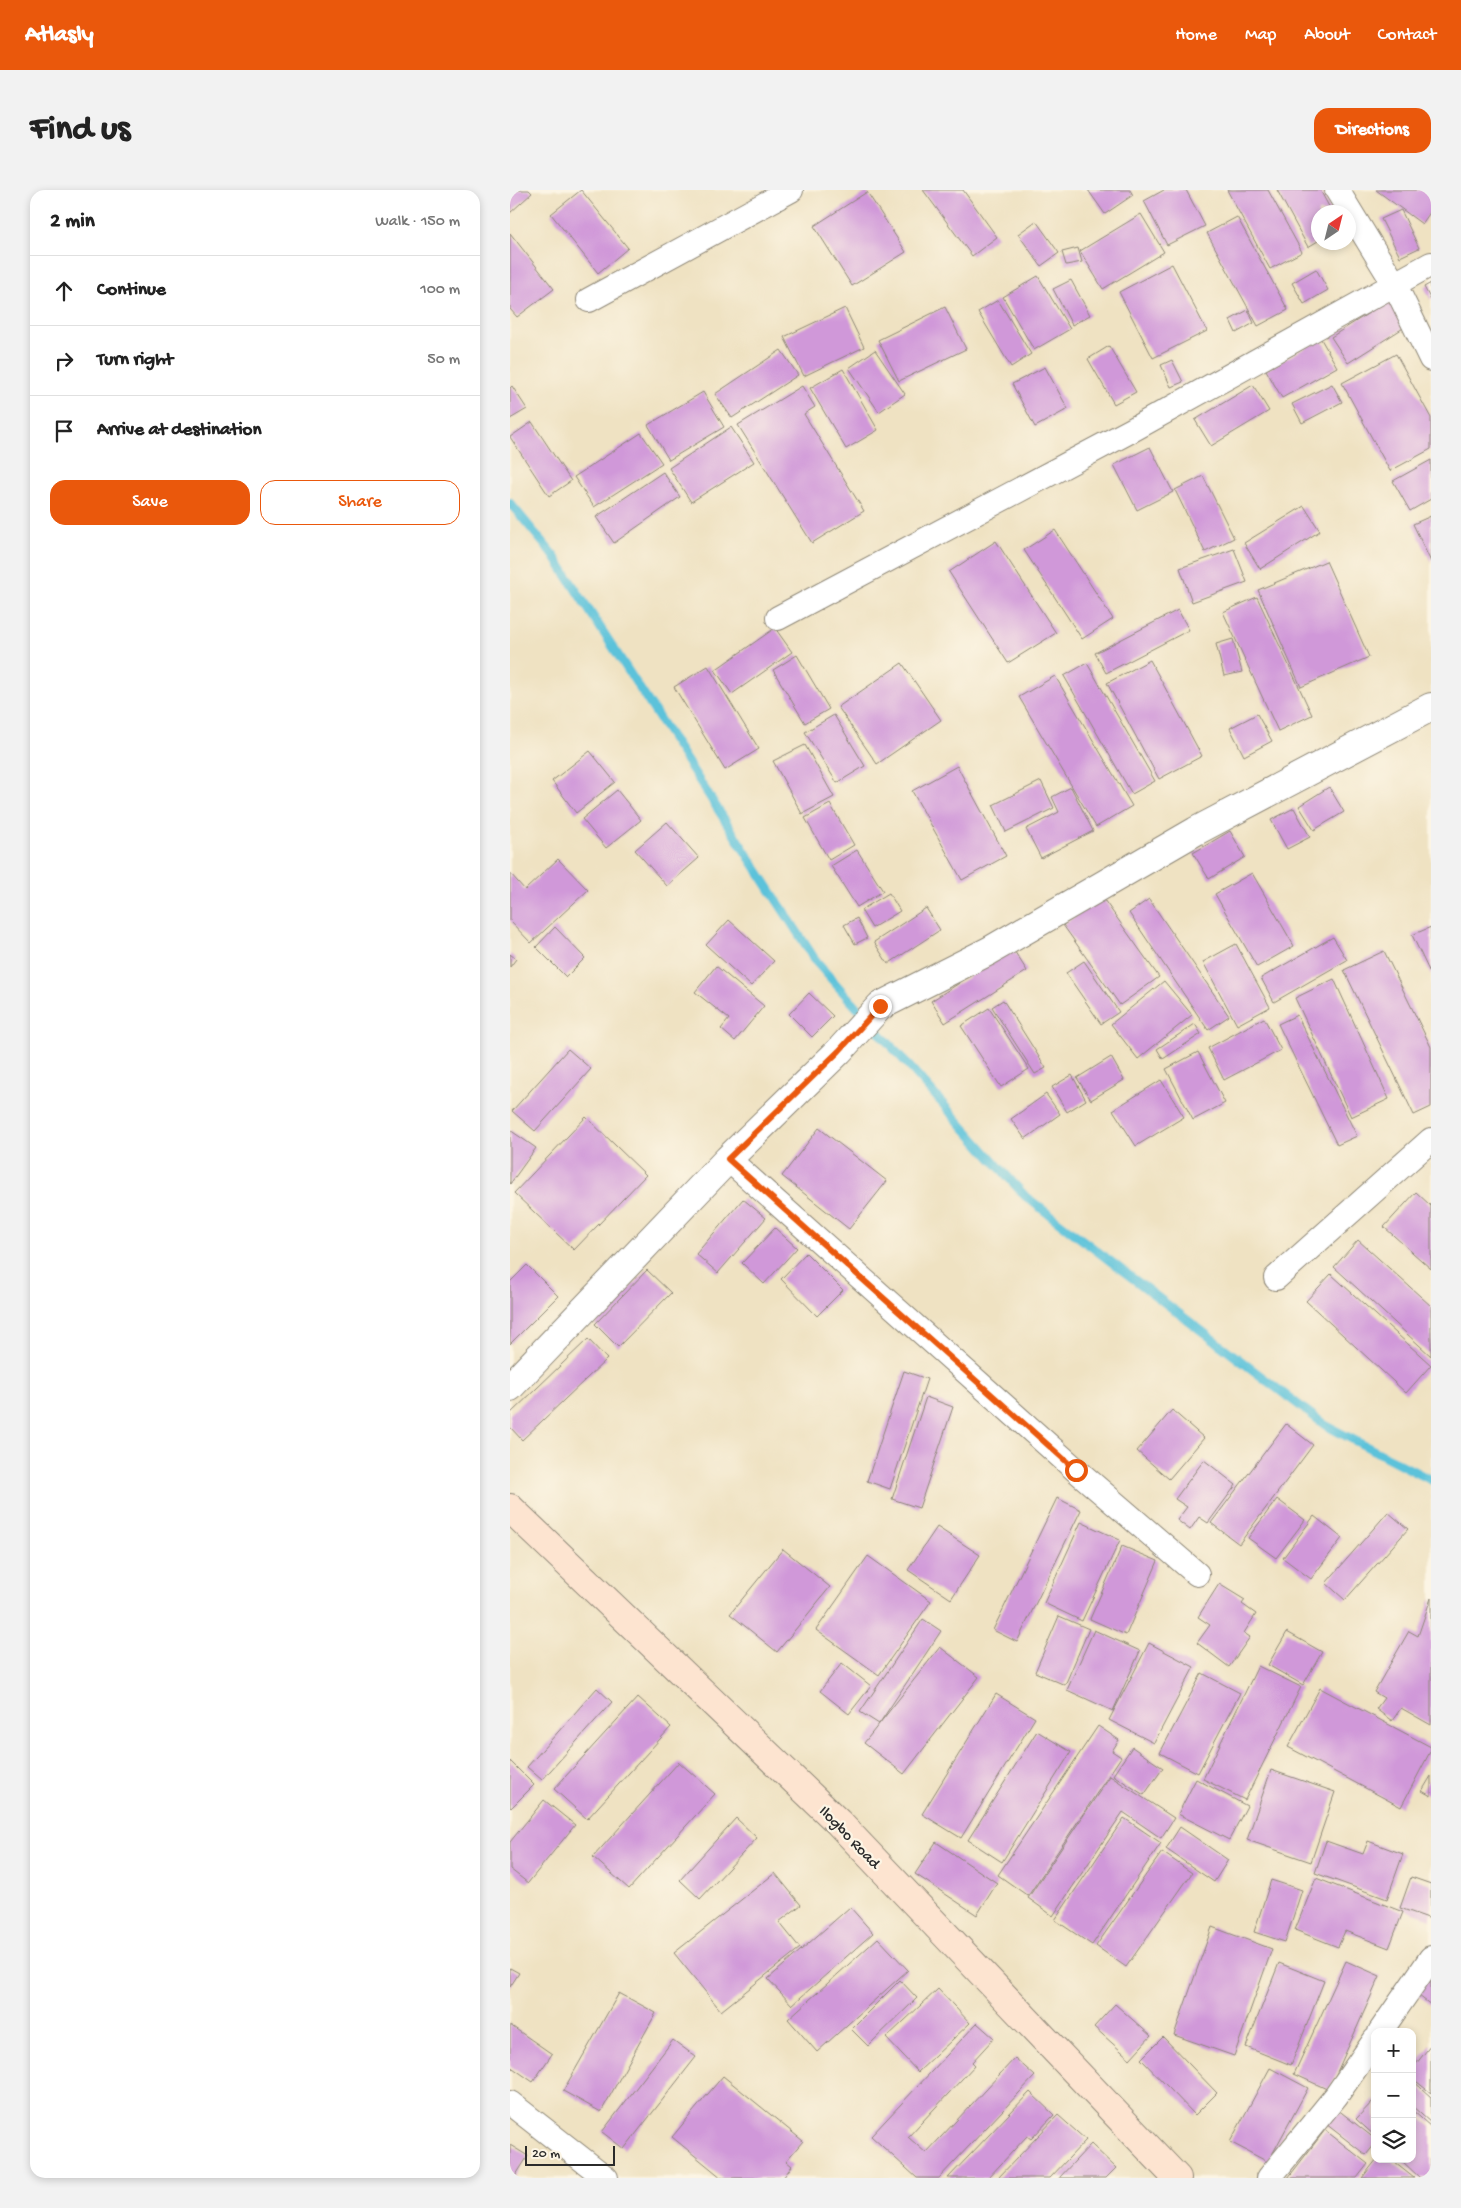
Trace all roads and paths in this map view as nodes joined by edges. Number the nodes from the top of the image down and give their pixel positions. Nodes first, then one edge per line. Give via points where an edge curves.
1 (791, 190) edge
2 (1338, 190) edge
3 (1431, 264) edge
4 (1395, 285) junction
5 (589, 300) dead end
6 (1431, 359) edge
7 (778, 618) dead end
8 (1431, 707) edge
9 (1431, 1140) edge
10 (728, 1159) junction
11 (1276, 1278) dead end
12 (510, 1387) edge
13 (510, 1508) edge
14 (1197, 1574) dead end
15 (1431, 1958) edge
16 (1383, 2028) edge
17 (1371, 2046) edge
18 (510, 2103) edge
19 (606, 2178) edge
20 (1176, 2178) edge
21 (1269, 2178) edge

1 - 5 street
2 - 4 street
3 - 4 street
4 - 6 street
4 - 7 street via 1132,430
8 - 10 street via 1196,831 989,951 880,1006 839,1051
9 - 11 street
10 - 12 street
10 - 14 street
13 - 20 main road, Ilogbo Road via 838,1822
15 - 16 street
17 - 21 street via 1336,2096
18 - 19 street

